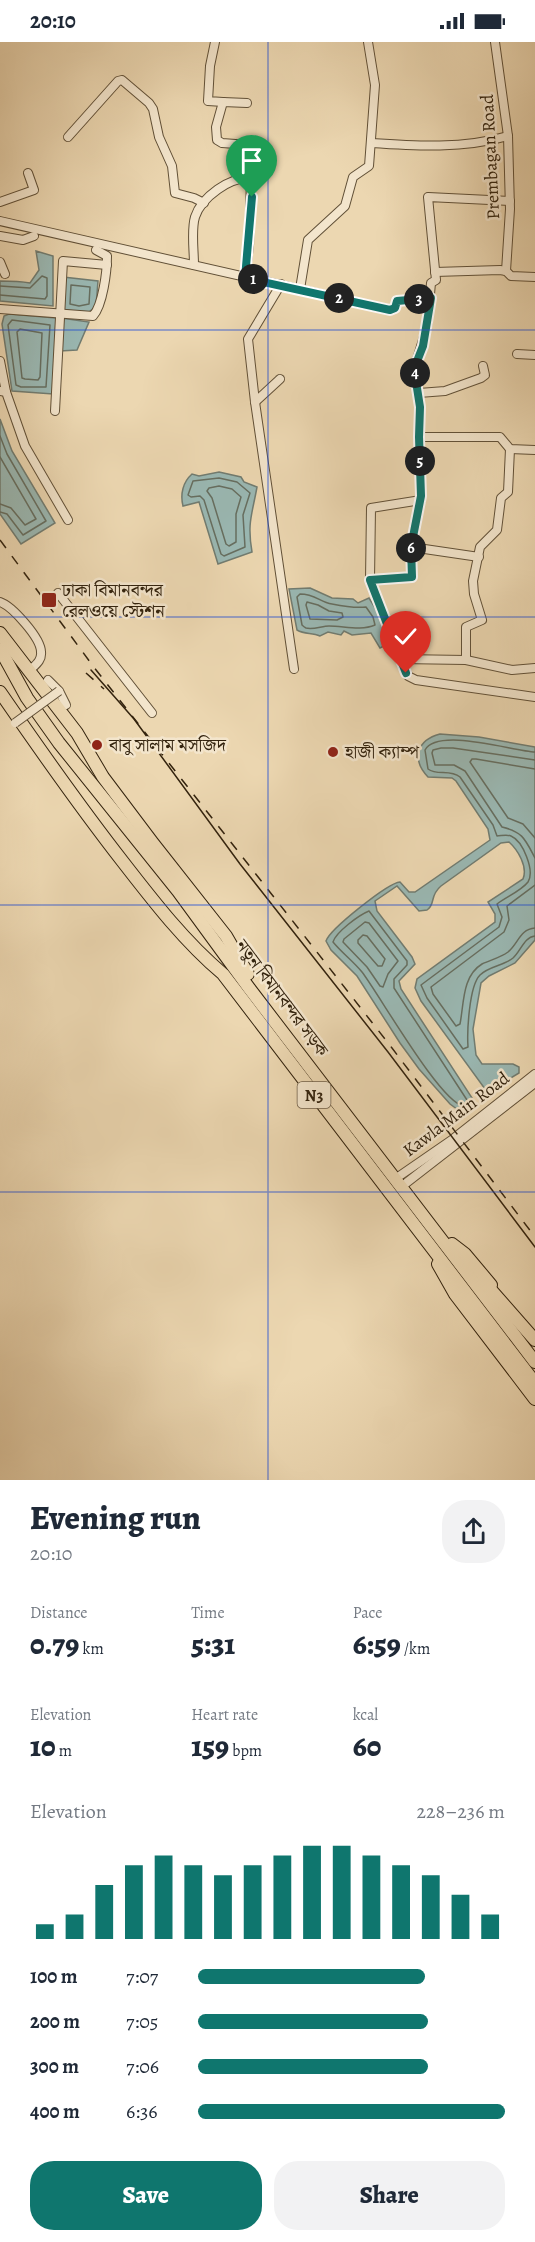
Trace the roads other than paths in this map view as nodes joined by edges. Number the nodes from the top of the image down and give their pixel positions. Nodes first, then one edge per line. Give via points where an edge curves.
1 (214, 42) edge
2 (368, 42) edge
3 (495, 42) edge
4 (223, 102) junction
5 (247, 103) dead end
6 (508, 136) junction
7 (68, 137) dead end
8 (371, 143) junction
9 (249, 145) dead end
10 (28, 173) dead end
11 (510, 201) junction
12 (0, 202) edge
13 (204, 203) junction
14 (0, 221) edge
15 (0, 236) edge
16 (34, 236) dead end
17 (96, 250) dead end
18 (0, 262) edge
19 (107, 265) junction
20 (194, 265) junction
21 (506, 271) junction
22 (435, 272) junction
23 (5, 274) dead end
24 (245, 278) junction
25 (535, 278) edge
26 (280, 284) junction
27 (300, 288) junction
28 (431, 298) junction
29 (0, 309) edge
30 (59, 314) junction
31 (516, 354) dead end
32 (535, 355) edge
33 (0, 361) edge
34 (483, 366) dead end
35 (280, 378) dead end
36 (3, 392) edge
37 (419, 393) junction
38 (255, 402) junction
39 (55, 411) dead end
40 (419, 437) junction
41 (510, 449) junction
42 (535, 450) edge
43 (421, 500) junction
44 (68, 520) dead end
45 (411, 547) junction
46 (479, 556) junction
47 (370, 580) junction
48 (58, 593) dead end
49 (0, 602) edge
50 (0, 633) edge
51 (0, 649) edge
52 (400, 659) junction
53 (466, 660) junction
54 (535, 668) edge
55 (294, 669) dead end
56 (29, 671) junction
57 (48, 680) dead end
58 (58, 691) junction
59 (0, 692) edge
60 (535, 697) edge
61 (66, 705) dead end
62 (6, 711) dead end
63 (152, 713) dead end
64 (15, 723) junction
65 (30, 740) junction
66 (258, 991) dead end
67 (535, 1074) edge
68 (535, 1083) edge
69 (398, 1183) junction
70 (441, 1236) junction
71 (430, 1245) junction
72 (531, 1336) edge
73 (535, 1362) edge
74 (535, 1383) edge
75 (535, 1399) edge

1 - 4 street via 208,101
2 - 8 street via 375,85
3 - 6 street, Prembagan Road
4 - 5 street
4 - 9 street via 216,127 217,140
6 - 8 street via 484,143 451,145
6 - 11 street, Prembagan Road
7 - 13 street via 122,80 153,109 159,137 172,166 176,193
8 - 27 street via 369,166 353,177 345,206 308,240
10 - 12 street via 34,190
11 - 21 street, Prembagan Road
11 - 22 street via 428,196
13 - 20 street via 195,219
13 - 24 street via 226,183 251,179
14 - 20 street
15 - 16 street via 23,240
17 - 19 street via 107,256
18 - 23 street
19 - 30 street via 98,311 93,316
19 - 30 street via 63,261
20 - 24 street
21 - 22 street
21 - 25 street via 511,276
22 - 28 street via 436,280 430,282
24 - 26 street
26 - 27 street
26 - 38 street via 248,339
27 - 28 street via 390,310 397,301
28 - 37 street via 423,346 414,369
29 - 30 street
30 - 39 street
31 - 32 street
33 - 36 street
34 - 37 street via 485,375 481,378 445,391
35 - 38 street
36 - 44 street via 25,446
37 - 40 street
38 - 55 street
40 - 41 street via 500,437
40 - 43 street
41 - 42 street
41 - 46 street via 508,492 501,498 497,530 482,545
43 - 45 street
43 - 47 street via 371,508
45 - 46 street
45 - 47 street via 412,577
46 - 53 street via 473,581 482,618 466,627
47 - 52 street
48 - 63 street
49 - 56 street via 12,608 38,639 42,651
50 - 56 highway, নতুন বিমানবন্দর সড়ক
51 - 69 highway, নতুন বিমানবন্দর সড়ক / N3 via 46,725 224,950
52 - 53 street
52 - 60 street via 408,676 416,680
53 - 54 street via 512,670
56 - 66 highway, নতুন বিমানবন্দর সড়ক via 77,733 103,777 226,936
57 - 58 street
58 - 61 street
58 - 64 street, bridge
59 - 65 highway, N3
62 - 64 street
64 - 65 street
65 - 71 highway, নতুন বিমানবন্দর সড়ক / N3 via 165,916 223,974
67 - 69 street, Kawla Main Road
68 - 69 street, Kawla Main Road
69 - 70 highway, নতুন বিমানবন্দর সড়ক / N3
70 - 72 highway
70 - 73 highway, নতুন বিমানবন্দর সড়ক / N3
71 - 74 highway, নতুন বিমানবন্দর সড়ক / N3
71 - 75 highway via 455,1294

